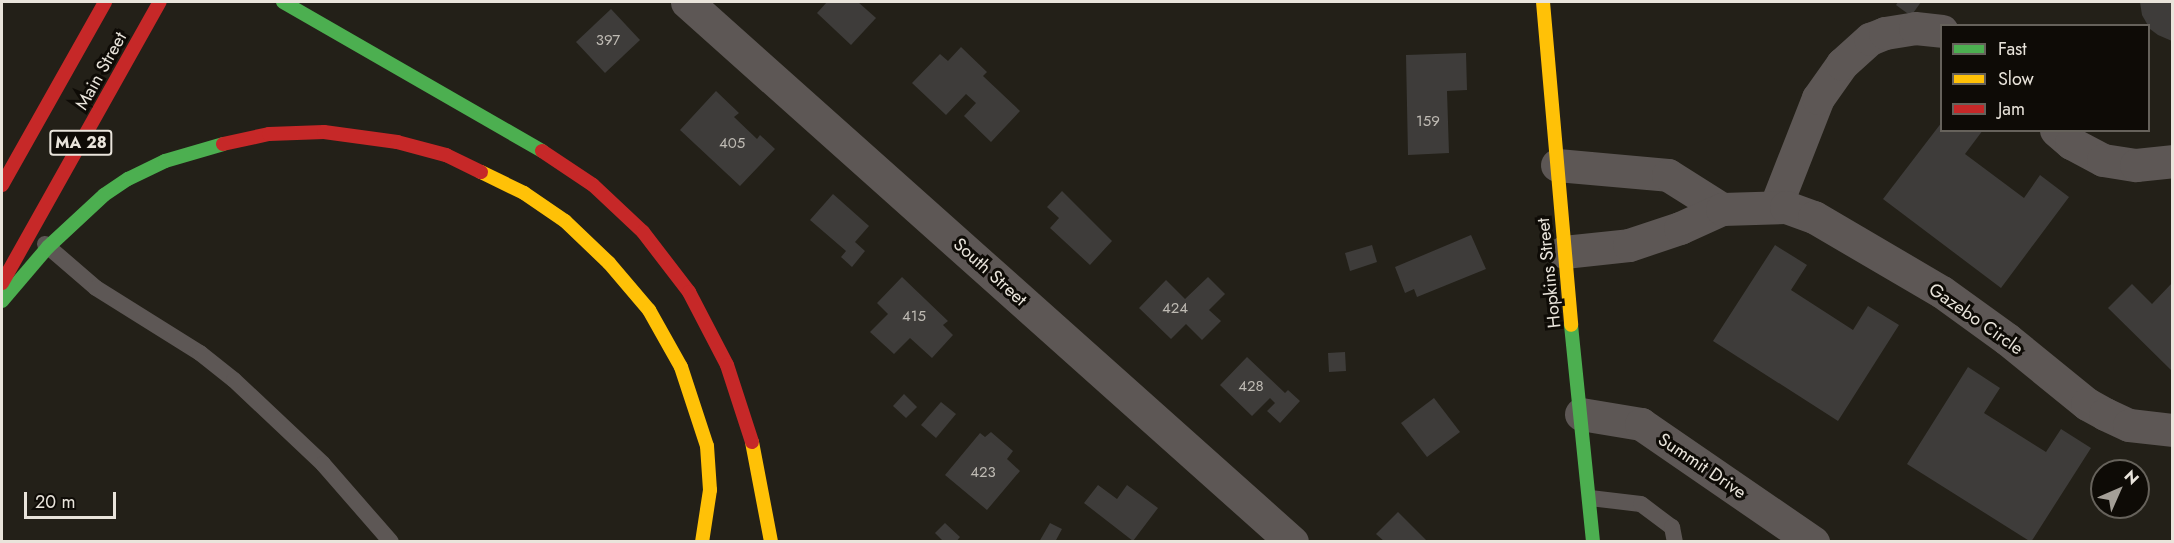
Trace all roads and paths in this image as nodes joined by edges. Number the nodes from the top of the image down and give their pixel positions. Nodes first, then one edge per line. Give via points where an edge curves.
1 (105, 2) edge
2 (160, 2) edge
3 (283, 2) edge
4 (687, 2) edge
5 (1543, 2) edge
6 (1940, 32) edge
7 (2058, 132) edge
8 (2172, 161) edge
9 (1557, 165) junction
10 (2, 184) edge
11 (1776, 205) junction
12 (1722, 209) junction
13 (31, 232) junction
14 (48, 247) junction
15 (1564, 252) junction
16 (2, 283) edge
17 (2, 301) edge
18 (1581, 414) junction
19 (2172, 430) edge
20 (1590, 498) junction
21 (391, 542) edge
22 (702, 542) edge
23 (771, 542) edge
24 (1292, 542) edge
25 (1593, 542) edge
26 (1675, 542) edge
27 (1813, 542) edge

1 - 10 main road, Main Street / MA 28
2 - 13 main road, Main Street / MA 28
3 - 23 main road via 552,157 593,185 643,232 689,292 728,365 753,444
4 - 24 street, South Street
5 - 9 main road, Hopkins Street
6 - 11 street via 1915,28 1885,33 1870,39 1842,64 1818,98
7 - 8 street via 2103,160 2136,165
9 - 12 street via 1668,175
9 - 15 main road, Hopkins Street
11 - 12 street, Gazebo Circle
11 - 19 street, Gazebo Circle via 1814,217 1942,292 2087,404 2129,425
12 - 15 street, Gazebo Circle via 1629,245
13 - 14 lane
13 - 16 main road, Main Street / MA 28
14 - 17 main road
14 - 21 lane via 96,288 200,353 234,380 323,464
14 - 22 main road via 128,178 165,161 236,140 290,133 346,134 421,148 473,166 524,193 586,240 633,288 668,339 692,393 707,446 710,490
15 - 18 main road, Hopkins Street
18 - 20 main road, Hopkins Street
18 - 27 street, Summit Drive via 1641,424
20 - 25 main road, Hopkins Street
20 - 26 lane via 1641,504 1672,527

